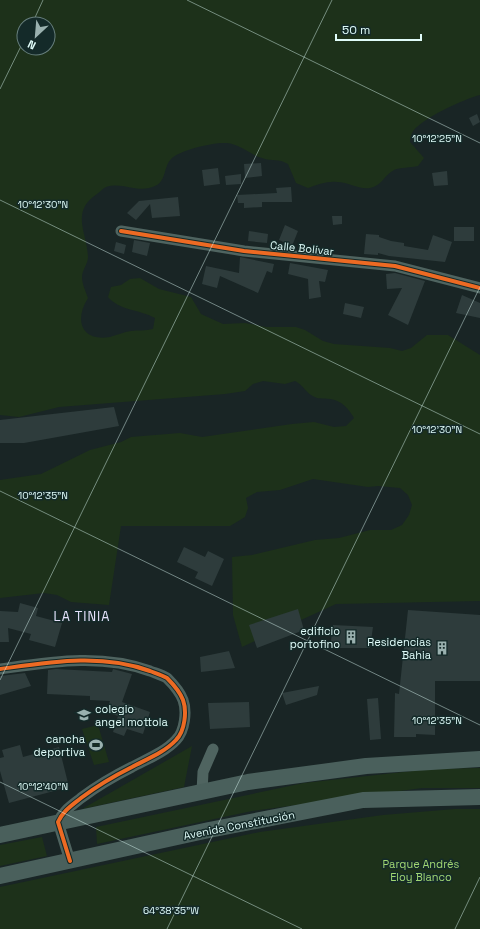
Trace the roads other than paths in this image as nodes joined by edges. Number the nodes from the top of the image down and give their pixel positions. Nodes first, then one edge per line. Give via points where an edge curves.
1 (121, 230) dead end
2 (480, 288) edge
3 (0, 669) edge
4 (213, 749) dead end
5 (480, 759) edge
6 (202, 792) junction
7 (480, 797) edge
8 (58, 822) junction
9 (0, 835) edge
10 (70, 861) junction
11 (0, 876) edge

1 - 2 street, Calle Bolívar via 244,251 395,266
3 - 8 street via 60,661 120,663 165,677 183,700 183,728 177,740 161,752 85,795 65,810
4 - 6 street via 203,772
5 - 6 main road via 366,766 268,779
6 - 8 main road
7 - 10 main road, Avenida Constitución via 363,800 209,830
8 - 9 main road
8 - 10 street
10 - 11 main road, Avenida Constitución

